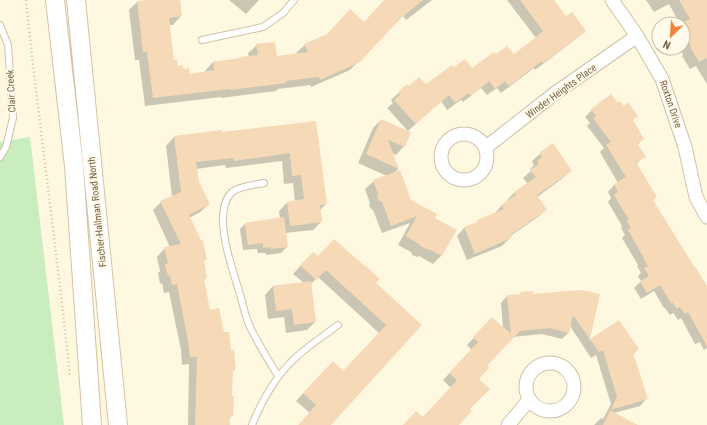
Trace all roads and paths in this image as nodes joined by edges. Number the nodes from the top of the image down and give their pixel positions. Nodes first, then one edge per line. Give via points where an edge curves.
1 (26, 0) edge
2 (55, 0) edge
3 (76, 0) edge
4 (294, 0) edge
5 (612, 0) edge
6 (0, 25) edge
7 (637, 36) junction
8 (202, 40) dead end
9 (485, 148) dead end
10 (0, 157) edge
11 (264, 183) dead end
12 (707, 217) edge
13 (338, 325) dead end
14 (278, 376) junction
15 (71, 379) dead end
16 (529, 400) dead end
17 (92, 425) edge
18 (118, 425) edge
19 (252, 425) edge
20 (508, 425) edge

1 - 15 path
2 - 17 main road, Fischer-Hallman Road North via 74,166
3 - 18 main road, Fischer-Hallman Road North
4 - 8 lane via 283,13 263,27
5 - 7 street, Roxton Drive
6 - 10 lane, Clair Creek via 8,45 13,118 6,147
7 - 9 street, Winder Heights Place via 554,94
7 - 12 street, Roxton Drive via 662,79 685,147 696,198
11 - 14 lane via 233,191 225,202 224,230 250,328
13 - 14 lane via 307,348
14 - 19 lane
16 - 20 street

